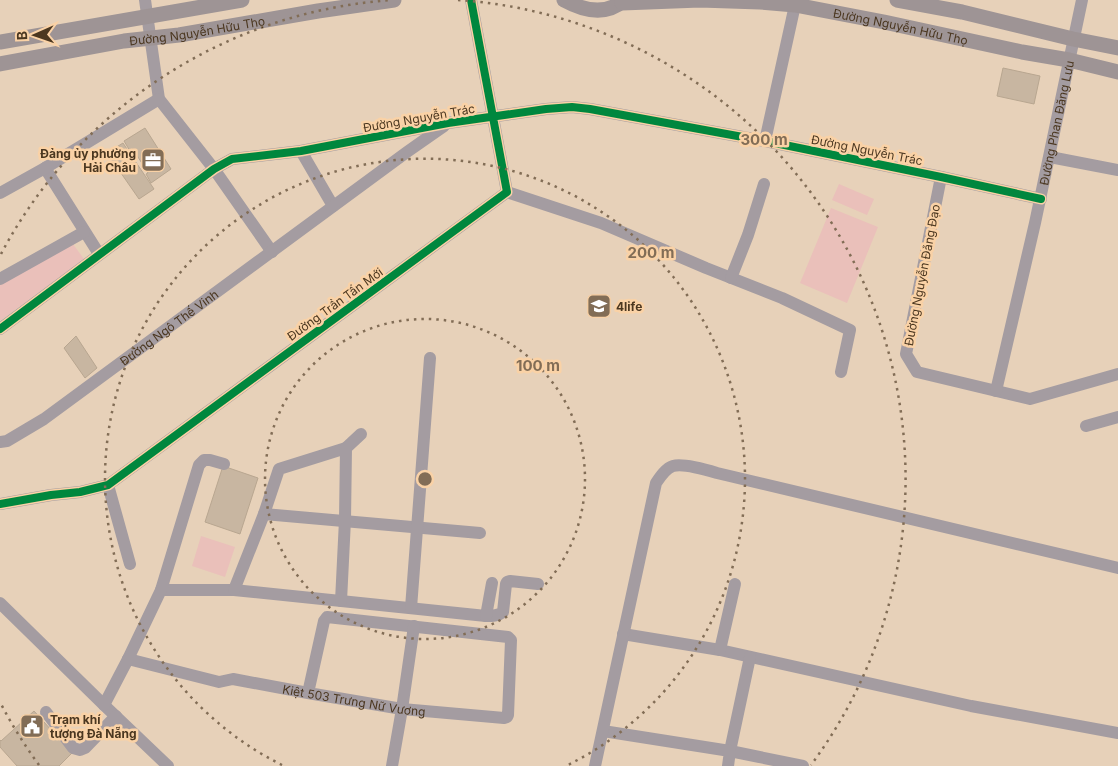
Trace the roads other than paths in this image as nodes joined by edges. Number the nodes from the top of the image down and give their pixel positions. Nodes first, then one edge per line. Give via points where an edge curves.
1 (145, 0) edge
2 (242, 0) edge
3 (394, 0) edge
4 (471, 0) edge
5 (564, 0) edge
6 (897, 0) edge
7 (1082, 0) edge
8 (623, 1) edge
9 (795, 5) junction
10 (147, 16) junction
11 (151, 38) junction
12 (1073, 39) junction
13 (0, 42) edge
14 (1118, 48) edge
15 (1070, 60) junction
16 (0, 64) edge
17 (1118, 72) edge
18 (159, 99) junction
19 (492, 116) junction
20 (448, 123) junction
21 (764, 141) junction
22 (302, 151) junction
23 (1050, 157) junction
24 (46, 168) junction
25 (214, 169) junction
26 (1118, 170) edge
27 (940, 177) junction
28 (764, 184) dead end
29 (507, 192) junction
30 (0, 193) edge
31 (1041, 199) junction
32 (333, 206) junction
33 (84, 232) junction
34 (272, 252) junction
35 (99, 254) junction
36 (731, 278) junction
37 (0, 279) edge
38 (0, 329) edge
39 (430, 358) dead end
40 (841, 372) dead end
41 (1118, 374) edge
42 (996, 391) junction
43 (1118, 417) edge
44 (1086, 426) dead end
45 (361, 434) dead end
46 (0, 442) edge
47 (346, 448) junction
48 (224, 464) dead end
49 (108, 484) junction
50 (0, 504) edge
51 (264, 514) junction
52 (345, 520) junction
53 (417, 526) junction
54 (480, 532) dead end
55 (130, 564) dead end
56 (1118, 568) edge
57 (492, 583) dead end
58 (538, 584) dead end
59 (735, 584) dead end
60 (161, 590) junction
61 (234, 590) junction
62 (340, 601) junction
63 (0, 603) edge
64 (411, 608) junction
65 (486, 616) junction
66 (414, 626) junction
67 (623, 634) junction
68 (720, 650) junction
69 (750, 657) junction
70 (128, 659) junction
71 (308, 693) junction
72 (104, 705) junction
73 (402, 709) junction
74 (46, 712) dead end
75 (116, 716) junction
76 (603, 731) junction
77 (1118, 733) edge
78 (730, 751) junction
79 (168, 766) edge
80 (392, 766) edge
81 (594, 766) edge
82 (728, 766) edge
83 (803, 766) edge

1 - 10 street
2 - 10 main road, Đường Nguyễn Hữu Thọ
3 - 11 main road, Đường Nguyễn Hữu Thọ
4 - 19 street
5 - 8 main road, Đường Nguyễn Hữu Thọ via 592,11 608,9
6 - 12 main road, Đường Nguyễn Hữu Thọ
7 - 12 street, Đường Phan Đăng Lưu
8 - 9 main road, Đường Nguyễn Hữu Thọ via 700,0
9 - 15 main road, Đường Nguyễn Hữu Thọ
9 - 21 street
10 - 11 street
10 - 13 main road, Đường Nguyễn Hữu Thọ
11 - 16 main road, Đường Nguyễn Hữu Thọ
11 - 18 street
12 - 14 main road, Đường Nguyễn Hữu Thọ
12 - 15 street, Đường Phan Đăng Lưu
15 - 17 main road, Đường Nguyễn Hữu Thọ
15 - 23 street, Đường Phan Đăng Lưu
18 - 24 street
18 - 25 street
19 - 20 street, Đường Nguyễn Trác
19 - 21 street, Đường Nguyễn Trác via 572,107
19 - 29 street
20 - 22 street, Đường Nguyễn Trác
20 - 32 street, Đường Ngô Thế Vinh
21 - 27 street, Đường Nguyễn Trác
22 - 25 street, Đường Nguyễn Trác via 232,159
22 - 32 street
23 - 26 street
23 - 31 street, Đường Phan Đăng Lưu
24 - 30 street
24 - 33 street
25 - 34 street
25 - 35 street, Đường Nguyễn Trác
27 - 31 street, Đường Nguyễn Trác
27 - 42 street, Đường Nguyễn Đăng Đạo via 906,354 917,372
28 - 36 street
29 - 36 street via 601,223
29 - 49 street, Đường Trần Tấn Mới
31 - 42 street, Đường Phan Đăng Lưu
32 - 34 street, Đường Ngô Thế Vinh
33 - 35 street
33 - 37 street
34 - 46 street, Đường Ngô Thế Vinh via 44,419
35 - 38 street, Đường Nguyễn Trác
36 - 40 street via 850,330
39 - 53 street
41 - 42 street, Đường Nguyễn Đăng Đạo via 1030,399
43 - 44 street
45 - 47 street
47 - 51 street via 279,470
47 - 52 street
48 - 60 street via 204,460 199,465
49 - 50 street, Đường Trần Tấn Mới via 80,492
49 - 55 street
51 - 52 street
51 - 61 street
52 - 53 street
52 - 62 street
53 - 54 street
53 - 64 street
56 - 67 street via 687,466 673,466 656,483
57 - 65 street
58 - 65 street via 507,582 503,612
59 - 68 street
60 - 61 street
60 - 70 street
61 - 62 street
62 - 64 street
63 - 72 street
64 - 65 street
66 - 71 street via 327,617
66 - 73 street
66 - 73 street, Kiệt 503 Trưng Nữ Vương via 508,637 511,640 507,717
67 - 68 street
67 - 76 street
68 - 69 street
69 - 77 street via 971,706
69 - 78 street
70 - 71 street, Kiệt 503 Trưng Nữ Vương via 219,682 233,679
70 - 72 street
71 - 73 street, Kiệt 503 Trưng Nữ Vương
72 - 75 street
73 - 80 street
74 - 75 street via 73,748 80,750
75 - 79 street
76 - 78 street
76 - 81 street
78 - 82 street
78 - 83 street

